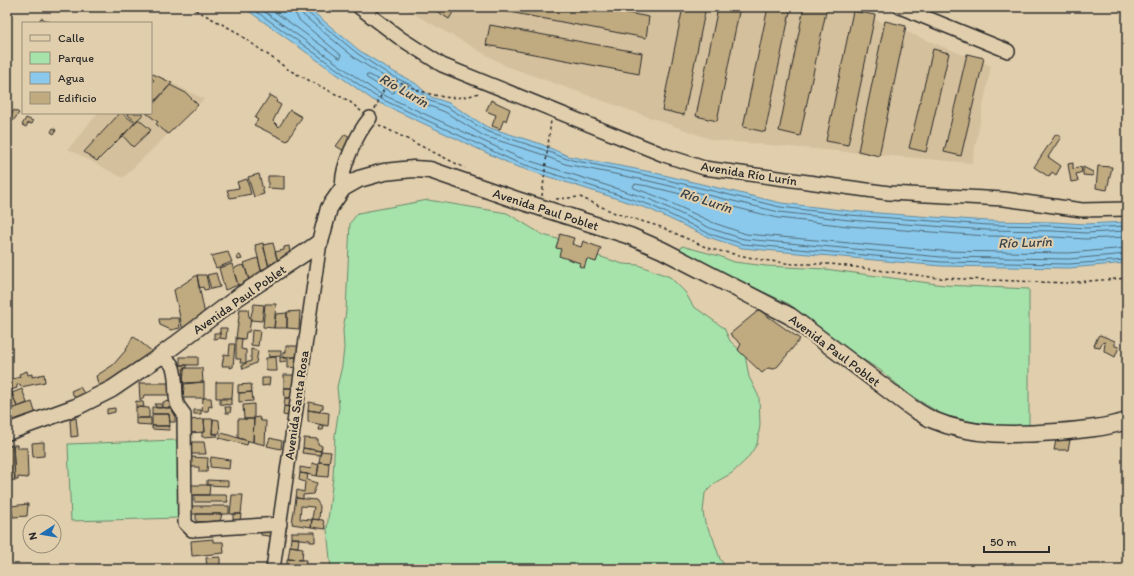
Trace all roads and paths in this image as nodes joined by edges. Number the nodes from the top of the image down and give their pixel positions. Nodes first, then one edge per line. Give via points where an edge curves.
1 (190, 7) edge
2 (359, 7) edge
3 (900, 7) edge
4 (1008, 51) dead end
5 (496, 86) junction
6 (370, 118) junction
7 (550, 131) dead end
8 (468, 170) dead end
9 (343, 188) junction
10 (543, 188) dead end
11 (551, 199) dead end
12 (1127, 209) edge
13 (320, 242) junction
14 (1127, 278) edge
15 (159, 357) junction
16 (1127, 421) edge
17 (7, 432) edge
18 (280, 524) junction
19 (273, 569) edge

1 - 6 path via 233,30 289,70 349,101
2 - 5 street, Avenida Río Lurín via 442,65
3 - 4 street
5 - 6 path via 472,96 442,98 395,80 384,89
5 - 12 street, Avenida Río Lurín via 664,155 704,168 889,193 1004,199 1082,210
6 - 8 path via 397,135 418,143
6 - 9 street via 356,139 342,176
7 - 10 path
9 - 13 main road, Avenida Paul Poblet via 329,208
9 - 16 main road, Avenida Paul Poblet via 359,179 384,172 430,170 630,236 790,316 912,408 933,420 962,429 1004,435 1082,430
11 - 14 path via 580,197 614,213 661,227 710,249 762,260 793,264 831,264 939,278 1066,283
13 - 15 main road, Avenida Paul Poblet via 241,295
13 - 18 street, Avenida Santa Rosa
15 - 17 main road, Avenida Paul Poblet via 112,389 76,407
15 - 18 street via 166,358 172,363 178,404 184,414 187,527 192,530
18 - 19 street, Avenida Santa Rosa

